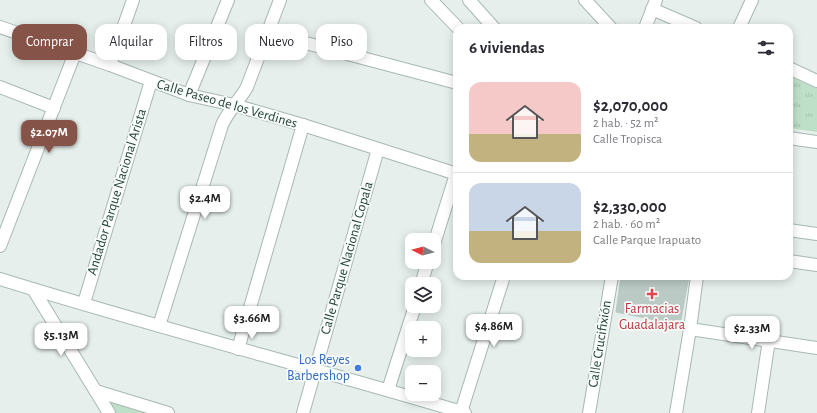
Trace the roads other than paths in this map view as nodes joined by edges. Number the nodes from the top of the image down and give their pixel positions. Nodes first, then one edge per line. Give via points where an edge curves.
1 (133, 0) edge
2 (228, 0) edge
3 (280, 0) edge
4 (431, 0) edge
5 (469, 0) edge
6 (585, 0) edge
7 (752, 0) edge
8 (654, 5) edge
9 (271, 24) edge
10 (454, 24) edge
11 (490, 24) edge
12 (607, 24) edge
13 (647, 24) edge
14 (689, 24) edge
15 (741, 24) edge
16 (0, 27) edge
17 (12, 31) edge
18 (308, 44) edge
19 (87, 57) edge
20 (72, 60) edge
21 (258, 60) edge
22 (110, 65) junction
23 (793, 70) edge
24 (817, 80) edge
25 (151, 81) junction
26 (453, 82) edge
27 (0, 87) edge
28 (189, 95) junction
29 (234, 105) junction
30 (54, 108) junction
31 (303, 126) junction
32 (793, 139) edge
33 (817, 142) edge
34 (378, 149) junction
35 (453, 173) edge
36 (453, 184) edge
37 (793, 231) edge
38 (437, 233) edge
39 (817, 234) edge
40 (0, 246) edge
41 (793, 262) edge
42 (817, 265) edge
43 (0, 279) edge
44 (503, 280) edge
45 (611, 280) edge
46 (696, 280) edge
47 (32, 289) junction
48 (84, 303) junction
49 (412, 313) edge
50 (159, 326) junction
51 (690, 329) junction
52 (769, 340) junction
53 (817, 348) edge
54 (238, 349) junction
55 (315, 369) junction
56 (388, 390) junction
57 (96, 391) junction
58 (463, 412) edge
59 (109, 413) edge
60 (168, 413) edge
61 (303, 413) edge
62 (589, 413) edge
63 (676, 413) edge
64 (758, 413) edge

1 - 22 street
2 - 28 street
3 - 9 street
4 - 10 street
5 - 11 street
6 - 12 street
7 - 15 street
8 - 13 street
8 - 14 street
16 - 17 street, Calle Paseo de los Verdines
18 - 26 street
19 - 22 street, Calle Paseo de los Verdines
20 - 30 street
21 - 29 street via 247,88
22 - 25 street, Calle Paseo de los Verdines
23 - 24 street
25 - 28 street, Calle Paseo de los Verdines
25 - 48 street, Andador Parque Nacional Arista
27 - 30 street
28 - 29 street, Calle Paseo de los Verdines
29 - 31 street, Calle Paseo de los Verdines
29 - 50 street via 222,125
30 - 40 street
31 - 34 street, Calle Paseo de los Verdines
31 - 54 street
32 - 33 street
34 - 35 street, Calle Paseo de los Verdines
34 - 55 street, Calle Parque Nacional Copala
36 - 38 street
37 - 39 street
41 - 42 street
43 - 47 street
44 - 58 street
45 - 62 street, Calle Crucifixión
46 - 51 street
47 - 48 street
47 - 57 street
48 - 50 street
49 - 56 street
50 - 54 street
51 - 52 street
51 - 63 street
52 - 53 street
52 - 64 street
54 - 55 street
55 - 56 street
55 - 61 street, Calle Parque Nacional Copala
56 - 58 street
57 - 59 street
57 - 60 street

